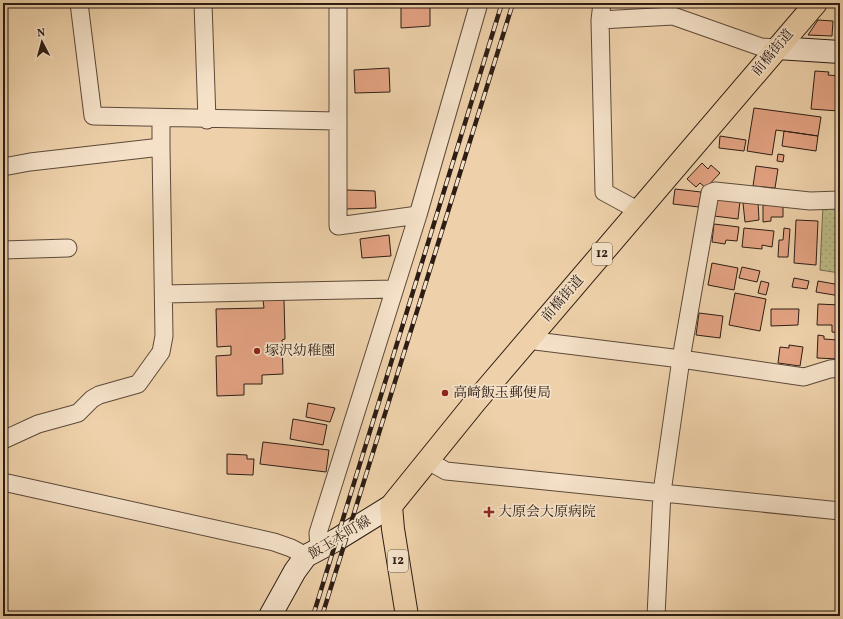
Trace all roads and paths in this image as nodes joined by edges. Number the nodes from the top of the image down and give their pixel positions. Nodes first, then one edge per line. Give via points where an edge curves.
1 (79, 3) edge
2 (203, 3) edge
3 (338, 3) edge
4 (479, 3) edge
5 (602, 3) edge
6 (816, 3) edge
7 (600, 20) junction
8 (777, 48) junction
9 (840, 52) edge
10 (161, 118) junction
11 (208, 120) junction
12 (337, 121) junction
13 (161, 147) junction
14 (3, 167) edge
15 (840, 200) edge
16 (639, 211) junction
17 (418, 215) junction
18 (68, 248) dead end
19 (3, 250) edge
20 (394, 289) junction
21 (164, 294) junction
22 (527, 340) junction
23 (681, 359) junction
24 (840, 368) edge
25 (3, 440) edge
26 (428, 460) junction
27 (3, 482) edge
28 (662, 492) junction
29 (391, 506) junction
30 (840, 511) edge
31 (313, 552) junction
32 (270, 616) edge
33 (407, 616) edge
34 (656, 616) edge

1 - 10 street via 94,116
2 - 11 street
3 - 12 street
4 - 17 street
5 - 7 street
6 - 8 main road, 前橋街道 / 12
7 - 8 street via 673,16 761,46
7 - 16 street via 604,192
8 - 9 main road
8 - 16 main road, 前橋街道 / 12
10 - 11 street
10 - 13 street
11 - 12 street
12 - 17 street via 338,226
13 - 14 street
13 - 21 street
15 - 23 street via 810,200 715,191 710,193
16 - 22 main road, 前橋街道 / 12
17 - 20 street
18 - 19 street
20 - 21 street
20 - 31 street
21 - 25 street via 164,336 161,352 138,384 99,395 78,414 38,424
22 - 23 street
22 - 26 main road, 前橋街道 / 12
23 - 24 street via 804,377
23 - 28 street
26 - 28 street via 446,471
26 - 29 main road, 前橋街道 / 12
27 - 31 street
28 - 30 street
28 - 34 street
29 - 31 main road, 飯玉本町線
29 - 33 main road, 12
31 - 32 main road, 飯玉本町線 via 295,571

